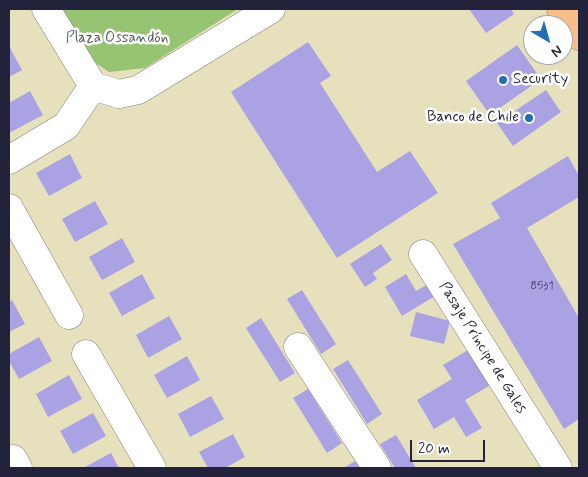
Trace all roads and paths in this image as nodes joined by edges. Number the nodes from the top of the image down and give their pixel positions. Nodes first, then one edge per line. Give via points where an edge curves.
1 (46, 9) edge
2 (271, 9) edge
3 (561, 9) edge
4 (579, 36) edge
5 (93, 86) junction
6 (9, 160) edge
7 (9, 208) edge
8 (423, 254) dead end
9 (69, 315) dead end
10 (298, 347) dead end
11 (86, 354) dead end
12 (152, 468) edge
13 (377, 468) edge
14 (558, 468) edge

1 - 5 street
2 - 5 street via 138,90 119,94
3 - 4 main road
5 - 6 street via 66,126
7 - 9 street
8 - 14 street, Pasaje Príncipe de Gales
10 - 13 street
11 - 12 street

